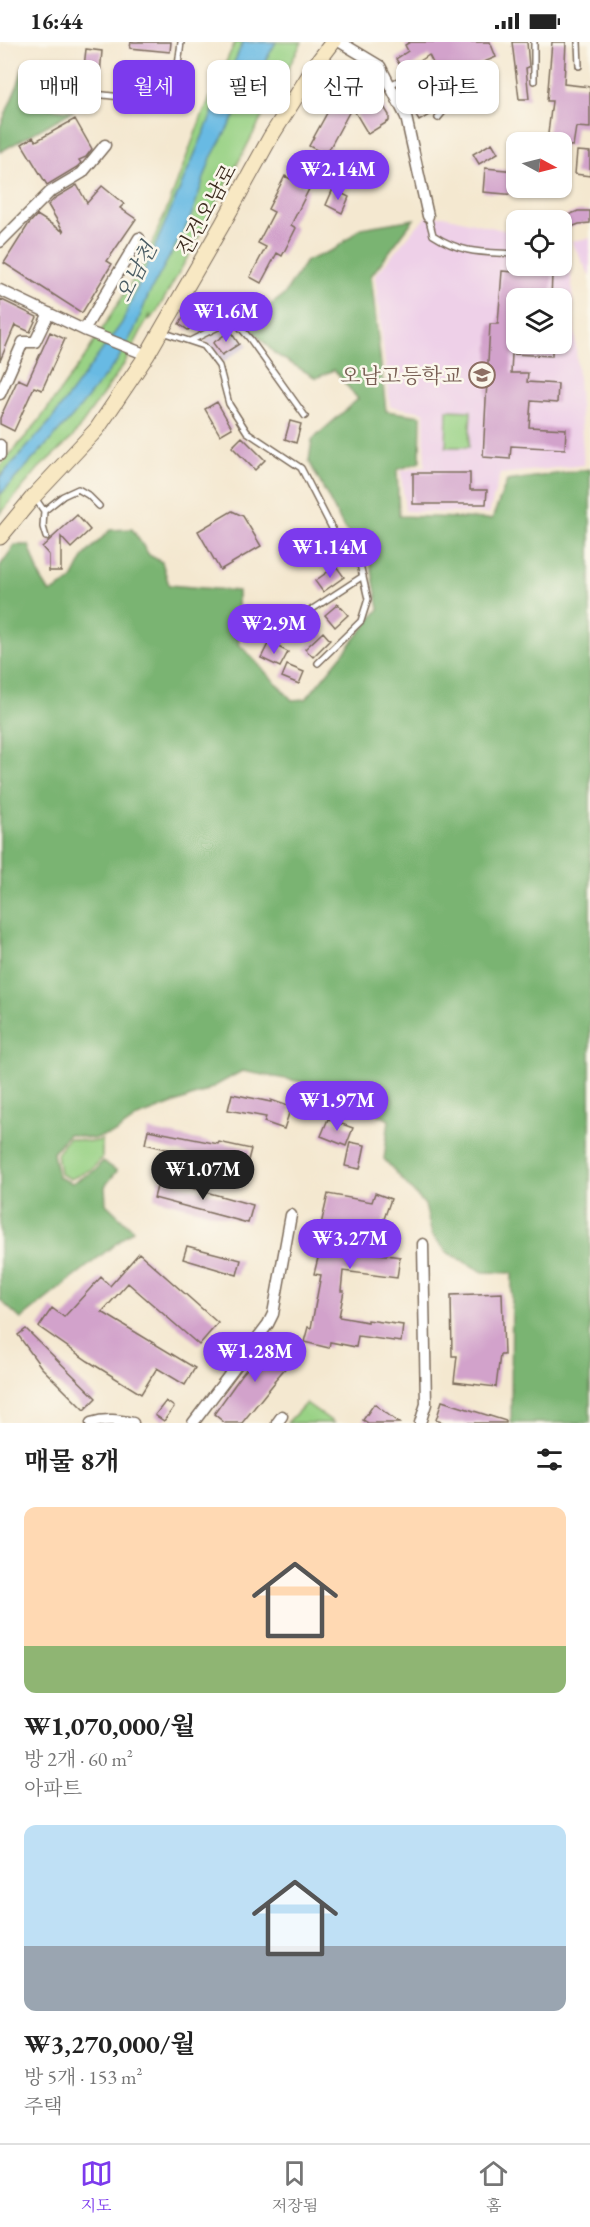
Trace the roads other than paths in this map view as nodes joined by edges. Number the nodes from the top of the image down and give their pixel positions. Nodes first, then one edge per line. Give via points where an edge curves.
1 (180, 42) edge
2 (333, 42) edge
3 (340, 42) edge
4 (534, 42) edge
5 (578, 42) edge
6 (579, 66) dead end
7 (534, 81) dead end
8 (390, 85) junction
9 (101, 95) edge
10 (438, 118) dead end
11 (105, 145) dead end
12 (428, 216) joint
13 (140, 238) dead end
14 (0, 242) edge
15 (506, 253) edge
16 (0, 290) edge
17 (251, 307) dead end
18 (49, 313) junction
19 (233, 319) junction
20 (84, 330) junction
21 (161, 332) junction
22 (190, 341) junction
23 (141, 353) junction
24 (0, 394) edge
25 (305, 416) dead end
26 (0, 445) edge
27 (0, 455) edge
28 (34, 496) junction
29 (99, 506) dead end
30 (44, 511) junction
31 (0, 537) edge
32 (46, 537) dead end
33 (363, 576) junction
34 (288, 625) dead end
35 (318, 663) dead end
36 (291, 1215) dead end
37 (423, 1244) dead end
38 (91, 1423) edge
39 (133, 1423) edge
40 (193, 1423) edge
41 (420, 1423) edge

1 - 9 lane via 175,89 130,98
2 - 21 main road, 진건오남로 via 270,138
3 - 8 street via 380,66
4 - 7 lane
5 - 6 lane
8 - 10 lane via 425,67 448,106
8 - 12 street via 406,117
11 - 14 street via 82,173 50,192
12 - 15 lane via 433,235 447,245 464,251
13 - 20 street
16 - 18 street
17 - 19 lane
18 - 20 street
18 - 24 street via 35,342 23,342
19 - 22 lane
19 - 25 lane
20 - 23 street
21 - 22 lane
21 - 23 main road, 진건오남로
22 - 33 lane via 204,346 219,366 229,404 247,432 301,468 335,534 359,560
23 - 28 main road, 진건오남로 via 97,429
26 - 27 street
28 - 30 lane
28 - 31 main road, 진건오남로
29 - 30 lane via 78,489
30 - 32 lane
33 - 34 lane
33 - 35 lane via 368,599 361,621
36 - 40 street via 273,1314
37 - 41 street via 426,1404
38 - 39 street via 116,1419

